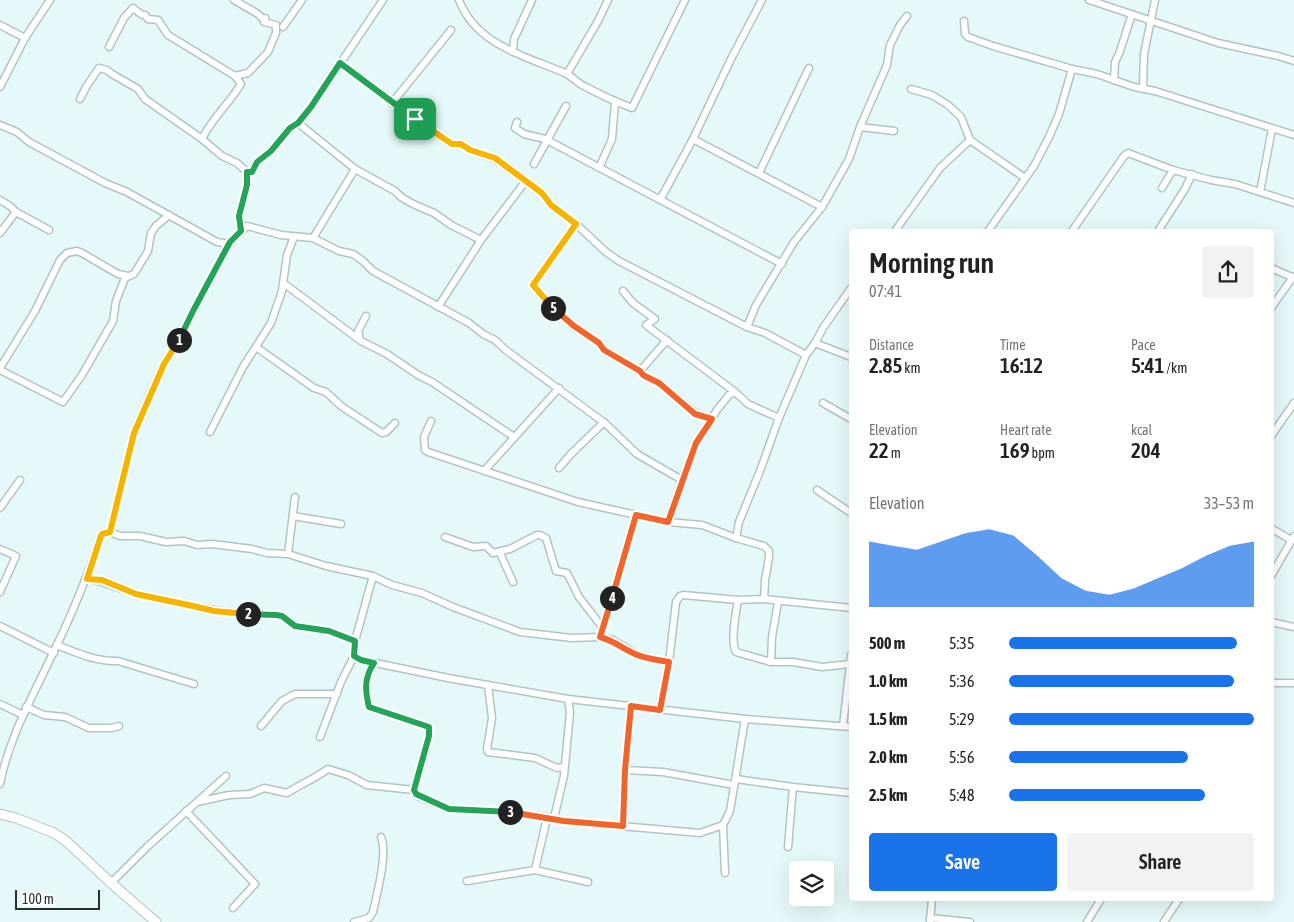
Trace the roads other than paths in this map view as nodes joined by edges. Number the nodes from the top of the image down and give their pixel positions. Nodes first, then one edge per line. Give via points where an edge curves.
1 (50, 0) edge
2 (234, 0) edge
3 (302, 0) edge
4 (383, 0) edge
5 (459, 0) edge
6 (532, 0) edge
7 (608, 0) edge
8 (685, 0) edge
9 (762, 0) edge
10 (1089, 0) edge
11 (1155, 0) edge
12 (1132, 14) junction
13 (907, 16) dead end
14 (964, 20) dead end
15 (1152, 20) junction
16 (0, 25) edge
17 (283, 28) dead end
18 (450, 30) dead end
19 (25, 38) junction
20 (109, 48) dead end
21 (513, 52) junction
22 (1294, 61) edge
23 (340, 63) junction
24 (809, 68) dead end
25 (1072, 69) junction
26 (567, 74) junction
27 (235, 76) junction
28 (1114, 80) junction
29 (0, 87) edge
30 (911, 89) dead end
31 (1143, 89) junction
32 (80, 99) dead end
33 (615, 102) junction
34 (392, 103) junction
35 (566, 106) dead end
36 (517, 122) dead end
37 (298, 123) junction
38 (0, 125) edge
39 (860, 127) junction
40 (1272, 129) junction
41 (894, 131) dead end
42 (1294, 135) edge
43 (202, 139) junction
44 (693, 139) junction
45 (970, 140) junction
46 (534, 164) dead end
47 (599, 168) junction
48 (355, 169) junction
49 (1173, 170) junction
50 (247, 172) junction
51 (759, 172) junction
52 (1192, 174) junction
53 (1025, 178) junction
54 (525, 182) junction
55 (1162, 188) dead end
56 (1260, 192) junction
57 (0, 200) edge
58 (660, 200) junction
59 (1294, 203) edge
60 (822, 206) junction
61 (16, 212) junction
62 (168, 215) junction
63 (576, 224) junction
64 (896, 229) edge
65 (989, 229) edge
66 (1073, 229) edge
67 (1159, 229) edge
68 (49, 230) dead end
69 (241, 231) junction
70 (0, 233) edge
71 (294, 237) junction
72 (314, 238) junction
73 (481, 240) junction
74 (230, 244) junction
75 (782, 264) junction
76 (1274, 269) edge
77 (128, 276) junction
78 (1294, 278) edge
79 (286, 285) dead end
80 (623, 291) dead end
81 (849, 291) edge
82 (1274, 304) edge
83 (438, 307) junction
84 (366, 316) dead end
85 (748, 328) junction
86 (667, 340) junction
87 (361, 341) junction
88 (815, 343) junction
89 (256, 347) junction
90 (806, 355) junction
91 (849, 356) edge
92 (0, 369) edge
93 (640, 371) junction
94 (559, 388) junction
95 (736, 392) junction
96 (1294, 403) edge
97 (823, 404) dead end
98 (779, 418) junction
99 (849, 418) edge
100 (712, 419) junction
101 (430, 421) dead end
102 (604, 422) junction
103 (395, 423) dead end
104 (210, 432) dead end
105 (1274, 432) edge
106 (514, 436) junction
107 (559, 468) dead end
108 (484, 471) junction
109 (20, 480) dead end
110 (682, 480) junction
111 (817, 490) dead end
112 (295, 497) dead end
113 (0, 508) edge
114 (849, 512) edge
115 (636, 515) junction
116 (293, 516) junction
117 (668, 522) junction
118 (341, 524) dead end
119 (1274, 529) edge
120 (110, 532) junction
121 (445, 538) dead end
122 (736, 538) junction
123 (1293, 538) edge
124 (0, 549) edge
125 (500, 553) junction
126 (288, 554) junction
127 (1274, 571) edge
128 (373, 576) junction
129 (87, 579) junction
130 (513, 582) dead end
131 (0, 592) edge
132 (764, 599) junction
133 (738, 600) junction
134 (778, 602) junction
135 (849, 608) edge
136 (1274, 623) edge
137 (0, 626) edge
138 (602, 628) junction
139 (1294, 628) edge
140 (600, 637) junction
141 (355, 641) junction
142 (57, 645) junction
143 (54, 653) junction
144 (354, 656) junction
145 (669, 662) junction
146 (771, 662) junction
147 (374, 663) junction
148 (849, 664) edge
149 (849, 674) edge
150 (1274, 683) edge
151 (1294, 683) edge
152 (194, 684) dead end
153 (488, 685) junction
154 (336, 694) junction
155 (663, 696) junction
156 (568, 699) junction
157 (0, 704) edge
158 (631, 706) junction
159 (26, 707) junction
160 (660, 710) junction
161 (668, 710) junction
162 (23, 715) junction
163 (745, 719) junction
164 (119, 726) dead end
165 (262, 726) dead end
166 (844, 726) junction
167 (849, 727) edge
168 (320, 737) dead end
169 (564, 767) junction
170 (625, 770) junction
171 (226, 776) dead end
172 (735, 782) junction
173 (0, 784) edge
174 (793, 787) junction
175 (414, 790) junction
176 (849, 793) edge
177 (196, 802) junction
178 (186, 811) junction
179 (1, 814) edge
180 (550, 818) junction
181 (723, 825) junction
182 (623, 826) junction
183 (381, 837) dead end
184 (788, 847) dead end
185 (535, 870) junction
186 (725, 873) dead end
187 (467, 881) dead end
188 (588, 882) dead end
189 (110, 883) junction
190 (932, 901) edge
191 (1100, 901) edge
192 (1178, 901) edge
193 (233, 908) dead end
194 (930, 920) edge
195 (156, 922) edge
196 (354, 922) edge
197 (970, 922) edge
198 (1087, 922) edge
199 (1164, 922) edge

1 - 19 street
2 - 27 street via 265,18 264,22 276,25 268,52 248,73
3 - 17 street
4 - 23 street
5 - 21 street via 480,33
6 - 21 street via 514,39
7 - 26 street
8 - 33 street via 632,108
9 - 44 street
10 - 12 street
11 - 15 street
12 - 15 street
12 - 28 street via 1115,62
13 - 39 street via 890,45 887,66
14 - 25 street via 966,34 973,39
15 - 22 street via 1218,43
15 - 31 street via 1144,54
16 - 19 street
18 - 34 street
19 - 29 street
20 - 27 street via 124,18 133,8 148,19 158,20 168,35
21 - 26 street
23 - 34 street
23 - 37 street
24 - 51 street
25 - 28 street
25 - 53 street via 1059,114
26 - 33 street
27 - 43 street via 241,84
28 - 31 street
30 - 45 street via 932,95 948,105 961,117
31 - 40 street
32 - 43 street via 99,68 107,70 138,89 145,99
33 - 47 street via 612,139
34 - 54 street via 452,144 461,144 495,158
35 - 46 street
36 - 47 street via 515,128 524,134 545,140
37 - 48 street
37 - 50 street via 257,162 252,172
38 - 62 street
39 - 41 street
39 - 60 street via 850,159
40 - 42 street
40 - 56 street
43 - 50 street
44 - 51 street
44 - 58 street
45 - 53 street
45 - 64 street via 940,168
47 - 58 street
48 - 72 street
48 - 73 street
49 - 52 street
49 - 55 street
49 - 66 street via 1126,153
50 - 69 street via 239,216
51 - 60 street
52 - 56 street
52 - 67 street
53 - 65 street
54 - 63 street
54 - 73 street
56 - 59 street
57 - 61 street
58 - 75 street
60 - 75 street via 794,242
61 - 68 street
61 - 70 street
62 - 74 street via 217,242
62 - 77 street via 156,226 148,251 134,274
63 - 85 street via 619,261
63 - 93 street via 533,285 574,326 604,350
69 - 71 street via 247,226
69 - 74 street
71 - 72 street
71 - 89 street via 287,255 277,307
72 - 83 street via 363,260 373,271
73 - 83 street
74 - 120 street via 164,364 134,433
75 - 85 street via 756,305
76 - 78 street
77 - 92 street via 118,274 82,253 67,253 60,260 36,311
77 - 92 street via 116,301 114,320 63,402
78 - 82 street
79 - 87 street
80 - 86 street via 655,319 646,325
81 - 88 street
83 - 94 street via 469,322
84 - 87 street via 358,331
85 - 90 street via 765,333
86 - 93 street
86 - 95 street
87 - 106 street via 387,354
88 - 90 street
88 - 91 street
89 - 103 street via 382,433
89 - 104 street
90 - 98 street
93 - 100 street via 695,414
94 - 102 street
94 - 106 street
95 - 98 street via 748,404
95 - 100 street via 729,395
96 - 105 street
97 - 99 street
98 - 122 street via 739,522
100 - 110 street via 696,443
101 - 108 street via 424,438 425,450
102 - 107 street
102 - 110 street via 637,454
106 - 108 street
108 - 115 street via 578,502
109 - 113 street
110 - 117 street
111 - 114 street
112 - 116 street
115 - 117 street
115 - 138 street
116 - 118 street
116 - 126 street
117 - 122 street via 702,525
119 - 123 street
120 - 126 street via 166,542 217,544
120 - 129 street via 101,536
121 - 125 street via 473,547 486,546 493,553
122 - 132 street via 764,546 769,552
123 - 127 street
124 - 131 street via 16,556
125 - 130 street
125 - 138 street via 537,535 544,536 556,571 567,573 579,597
126 - 128 street
128 - 140 street via 520,632 572,638
128 - 141 street
129 - 141 street via 102,580 136,594 214,611 282,616 295,626 329,631
129 - 142 street
132 - 133 street
132 - 134 street
133 - 145 street via 680,596 676,602
133 - 146 street via 735,650
134 - 135 street
134 - 146 street
136 - 139 street
137 - 143 street
138 - 140 street
140 - 145 street via 613,640 636,654
141 - 144 street
142 - 143 street
142 - 152 street via 81,655 106,662 118,661
143 - 159 street
144 - 147 street
144 - 154 street
145 - 155 street
146 - 148 street via 822,667
147 - 153 street
147 - 175 street via 365,680 369,707 429,727
149 - 166 street
150 - 151 street
153 - 156 street
153 - 169 street via 492,718 488,752 535,758 557,768
154 - 165 street via 295,694 282,701
154 - 168 street
155 - 160 street
155 - 161 street
156 - 158 street
156 - 169 street via 570,712
157 - 162 street
158 - 160 street
158 - 170 street
159 - 162 street
159 - 164 street via 65,717 90,728
160 - 161 street
161 - 163 street
162 - 173 street
163 - 166 street
163 - 172 street
166 - 167 street
169 - 180 street
170 - 172 street
170 - 182 street
171 - 177 street
172 - 174 street
172 - 181 street via 730,811
174 - 176 street
174 - 184 street
175 - 177 street via 367,785 328,769 287,793 264,788 250,794
175 - 180 street via 418,796 449,809
177 - 178 street
178 - 189 street
178 - 193 street via 255,884
179 - 189 street via 54,833
180 - 182 street
180 - 185 street
181 - 182 street via 700,833
181 - 186 street
183 - 196 street via 384,858 373,912 369,918
185 - 187 street
185 - 188 street
189 - 195 street
190 - 194 street
191 - 198 street
192 - 199 street
194 - 197 street

